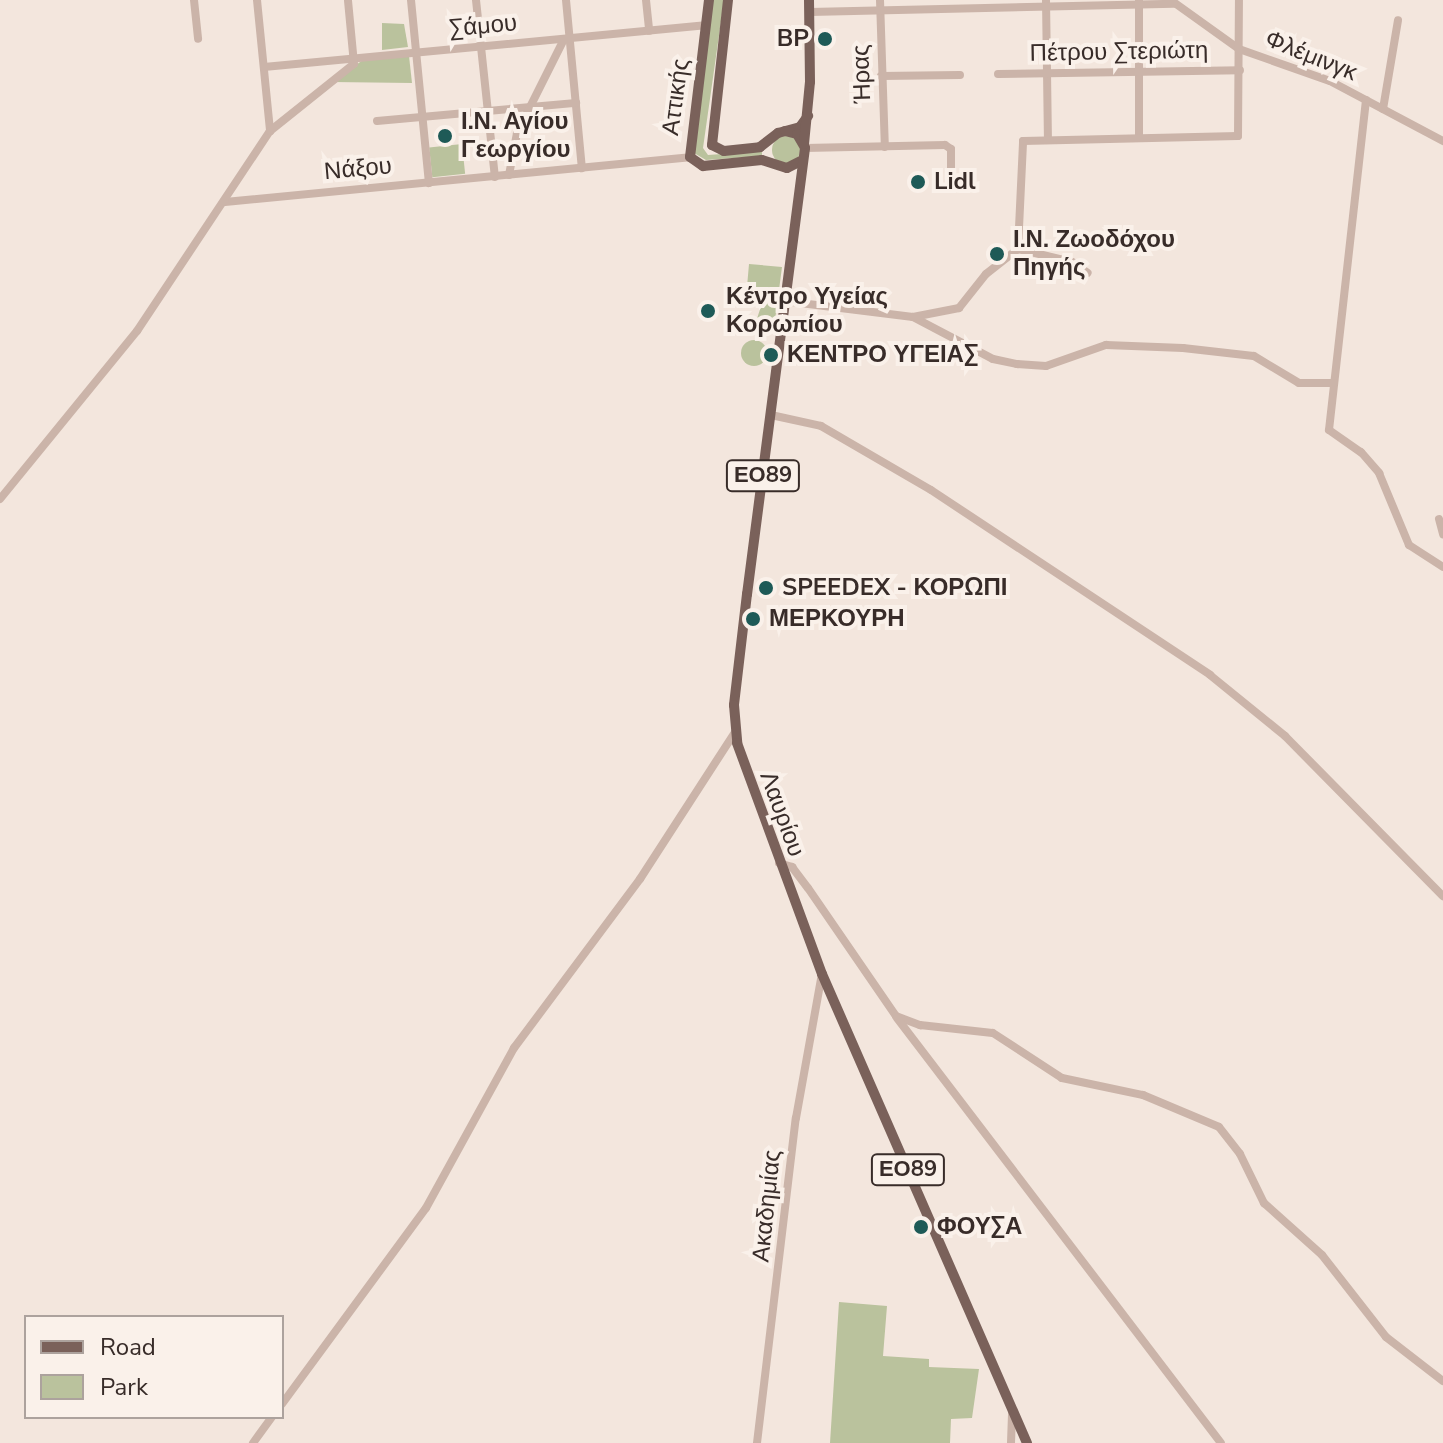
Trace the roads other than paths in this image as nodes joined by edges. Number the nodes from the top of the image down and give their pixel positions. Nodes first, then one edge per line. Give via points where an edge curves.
1 (194, 0) edge
2 (257, 0) edge
3 (348, 0) edge
4 (411, 0) edge
5 (476, 0) edge
6 (566, 0) edge
7 (646, 0) edge
8 (709, 0) edge
9 (728, 0) edge
10 (1239, 0) edge
11 (1139, 2) edge
12 (1172, 2) edge
13 (1046, 3) edge
14 (880, 5) edge
15 (809, 6) edge
16 (1398, 20) dead end
17 (705, 25) junction
18 (649, 31) junction
19 (567, 38) junction
20 (198, 39) dead end
21 (481, 47) junction
22 (1239, 49) junction
23 (415, 53) junction
24 (356, 58) junction
25 (264, 67) junction
26 (1240, 70) junction
27 (1139, 72) junction
28 (1047, 73) junction
29 (998, 74) dead end
30 (960, 75) dead end
31 (881, 76) junction
32 (1366, 100) junction
33 (576, 103) junction
34 (529, 109) junction
35 (1383, 109) junction
36 (487, 112) junction
37 (808, 116) junction
38 (422, 118) junction
39 (377, 121) dead end
40 (270, 131) junction
41 (785, 131) junction
42 (1139, 137) junction
43 (771, 139) junction
44 (1048, 139) junction
45 (1443, 141) edge
46 (885, 147) junction
47 (804, 149) junction
48 (690, 157) junction
49 (780, 166) junction
50 (582, 168) junction
51 (509, 175) junction
52 (495, 177) junction
53 (951, 180) dead end
54 (429, 183) junction
55 (798, 198) junction
56 (225, 202) junction
57 (1018, 249) junction
58 (1088, 273) dead end
59 (784, 301) junction
60 (913, 317) junction
61 (1334, 383) junction
62 (771, 415) junction
63 (0, 499) edge
64 (1439, 519) dead end
65 (1443, 534) edge
66 (1443, 567) edge
67 (735, 732) junction
68 (779, 863) junction
69 (1443, 896) edge
70 (822, 974) junction
71 (896, 1016) junction
72 (1443, 1381) edge
73 (284, 1401) edge
74 (1012, 1410) junction
75 (271, 1419) edge
76 (253, 1443) edge
77 (757, 1443) edge
78 (1011, 1443) edge
79 (1027, 1443) edge
80 (1221, 1443) edge

1 - 20 street
2 - 25 street
3 - 24 street
4 - 23 street
5 - 21 street
6 - 19 street
7 - 18 street
8 - 17 main road, Αττικής
9 - 43 main road, Αττικής via 710,141 727,151 760,147
10 - 22 street
11 - 12 street
11 - 13 street
11 - 27 street
12 - 22 street, Φλέμινγκ
13 - 14 street
13 - 28 street
14 - 15 street
14 - 31 street, Ήρας
15 - 37 main road, ΕΟ89
16 - 35 street
17 - 18 street, Σάμου
17 - 48 main road, Αττικής
18 - 19 street, Σάμου
19 - 21 street, Σάμου
19 - 33 street
19 - 34 street
21 - 23 street, Σάμου
21 - 36 street
22 - 26 street
22 - 32 street, Φλέμινγκ via 1330,81
23 - 24 street, Σάμου
23 - 38 street
24 - 25 street, Σάμου
24 - 40 street
25 - 40 street
26 - 27 street, Πέτρου Στεριώτη
26 - 42 street via 1238,136
27 - 28 street, Πέτρου Στεριώτη
27 - 42 street
28 - 29 street, Πέτρου Στεριώτη
28 - 44 street
30 - 31 street
31 - 46 street, Ήρας
32 - 35 street, Φλέμινγκ
32 - 61 street
33 - 34 street
33 - 50 street
34 - 36 street
34 - 51 street via 517,133
35 - 45 street, Φλέμινγκ
36 - 38 street
36 - 52 street
37 - 41 main road via 800,127
37 - 47 main road, ΕΟ89
38 - 39 street
38 - 54 street
40 - 56 street
41 - 43 main road
41 - 47 main road via 797,134
42 - 44 street
43 - 49 main road via 768,151
44 - 57 street via 1019,146
46 - 47 street
46 - 53 street via 949,146
47 - 49 main road via 795,166
47 - 55 main road, Λαυρίου / ΕΟ89
48 - 49 main road, Αττικής via 703,166 762,160
48 - 50 street, Νάξου
49 - 55 main road
50 - 51 street, Νάξου
51 - 52 street, Νάξου
52 - 54 street, Νάξου
54 - 56 street, Νάξου
55 - 59 main road, Λαυρίου / ΕΟ89
56 - 63 street via 137,331
57 - 58 street via 1072,262
57 - 60 street via 986,274 959,308
59 - 60 street
59 - 62 main road, Λαυρίου / ΕΟ89
60 - 61 street via 993,359 1017,364 1055,364 1106,345 1183,348 1254,356 1299,383
61 - 66 street via 1330,435 1352,445 1375,467 1405,539
62 - 67 main road, Λαυρίου / ΕΟ89
62 - 69 street via 821,426 931,490 1220,683 1285,736
64 - 65 street
67 - 68 main road, Λαυρίου / ΕΟ89
67 - 73 street via 640,879 526,1029 426,1208
68 - 70 main road, Λαυρίου / ΕΟ89
68 - 71 street via 792,867
70 - 74 main road, Λαυρίου / ΕΟ89
70 - 77 street, Ακαδημίας via 796,1118
71 - 72 street via 920,1025 993,1033 1062,1078 1143,1095 1219,1127 1240,1154 1264,1203 1322,1255 1386,1337
71 - 80 street
74 - 78 street
74 - 79 main road, Λαυρίου / ΕΟ89
75 - 76 street

